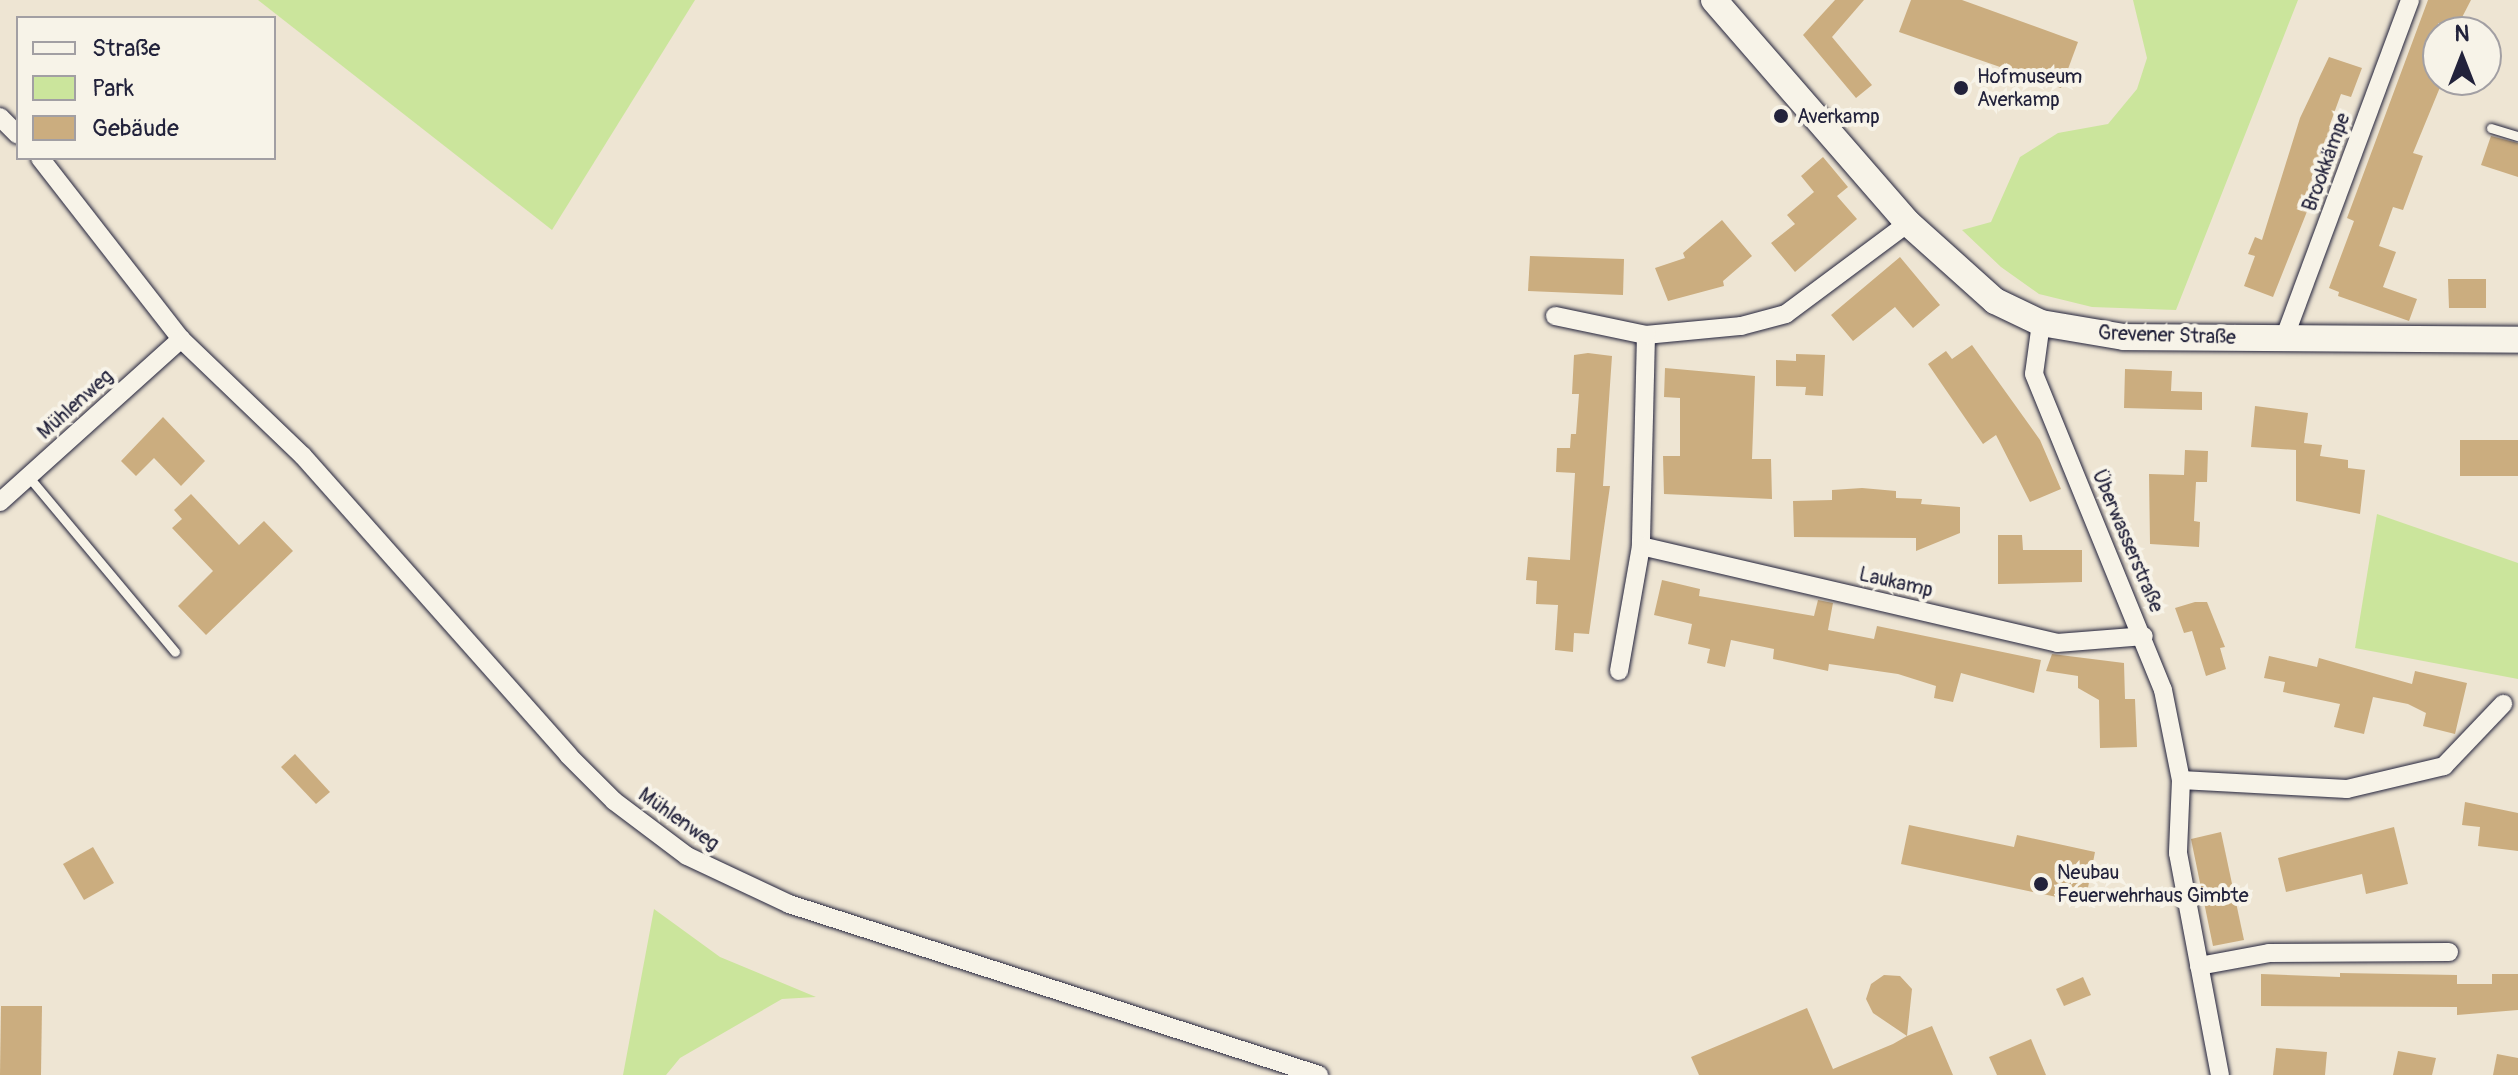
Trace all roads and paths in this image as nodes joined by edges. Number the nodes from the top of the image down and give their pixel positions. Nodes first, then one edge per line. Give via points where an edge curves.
1 (1714, 0) edge
2 (2410, 0) edge
3 (0, 117) edge
4 (2491, 128) dead end
5 (16, 133) edge
6 (2518, 136) edge
7 (42, 160) edge
8 (1908, 223) junction
9 (1555, 316) dead end
10 (2041, 323) junction
11 (1646, 335) junction
12 (181, 339) junction
13 (2284, 339) junction
14 (2518, 340) edge
15 (28, 476) junction
16 (0, 502) edge
17 (1641, 546) junction
18 (2144, 636) junction
19 (175, 652) dead end
20 (1619, 671) dead end
21 (2511, 701) edge
22 (2181, 780) junction
23 (2449, 952) dead end
24 (2199, 966) junction
25 (1319, 1075) edge
26 (2220, 1075) edge

1 - 8 street, Grevener Straße
2 - 13 street, Brookkämpe
3 - 5 street
4 - 6 lane
7 - 12 street, Mühlenweg
8 - 10 street, Grevener Straße via 1995,301
8 - 11 street via 1786,314 1741,326
9 - 11 street
10 - 13 street, Grevener Straße via 2124,337
10 - 18 street, Überwasserstraße via 2034,374
11 - 17 street
12 - 15 street, Mühlenweg
12 - 25 street, Mühlenweg via 303,456 568,755 614,801 687,856 789,904
13 - 14 street, Grevener Straße
15 - 16 street, Mühlenweg
15 - 19 lane
17 - 18 street, Laukamp via 2057,643
17 - 20 street
18 - 22 street, Überwasserstraße via 2163,690
21 - 22 street via 2444,766 2417,773 2347,789
22 - 24 street, Überwasserstraße via 2178,853
23 - 24 street via 2269,953
24 - 26 street, Überwasserstraße

